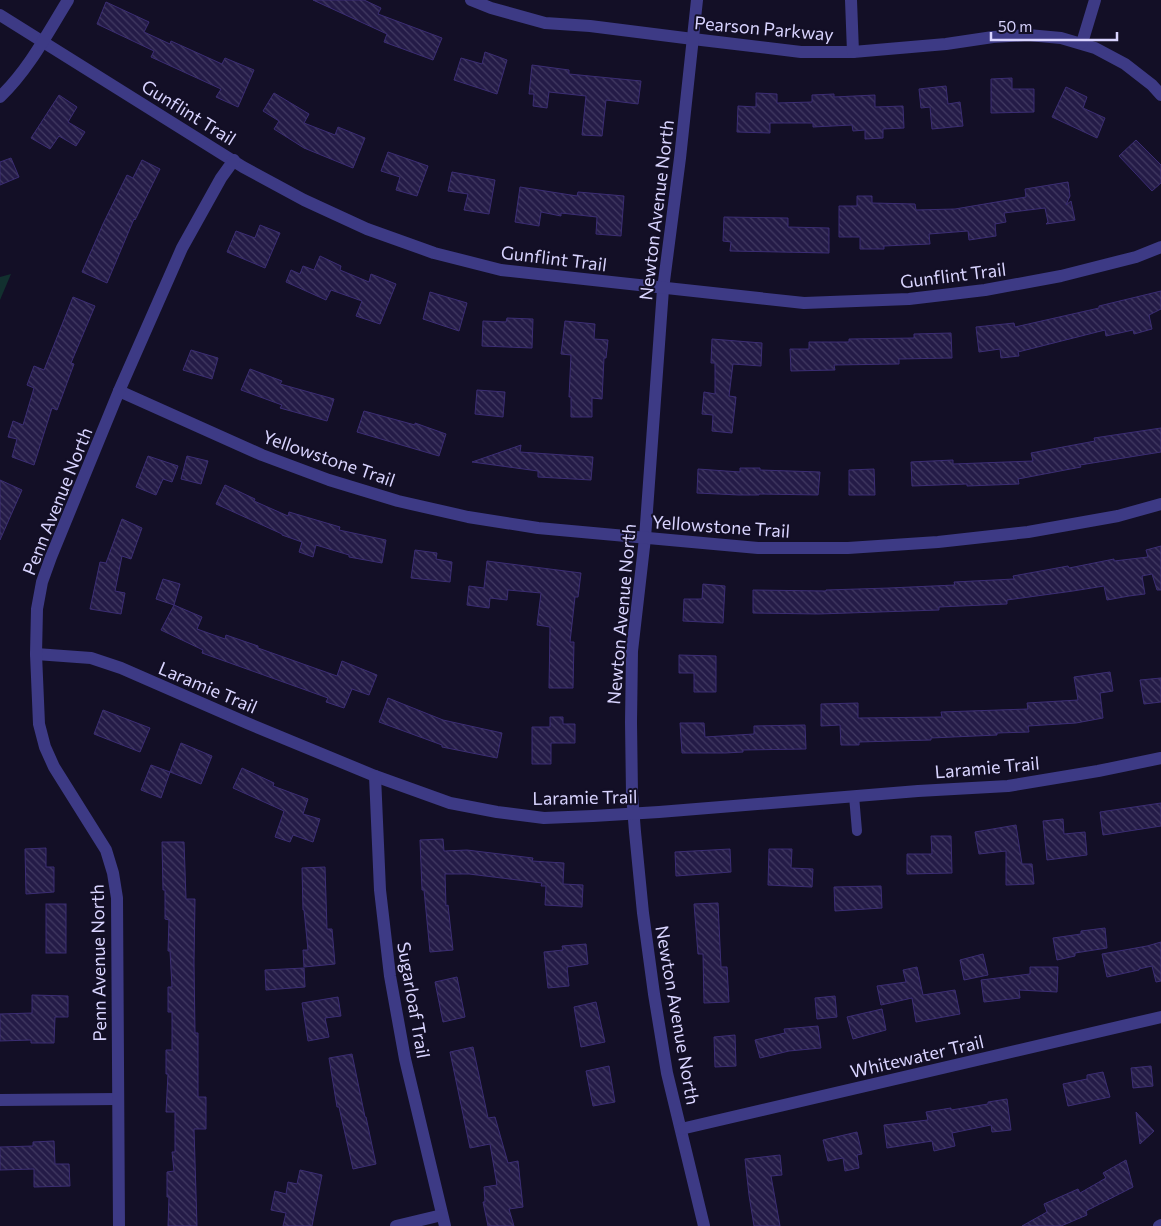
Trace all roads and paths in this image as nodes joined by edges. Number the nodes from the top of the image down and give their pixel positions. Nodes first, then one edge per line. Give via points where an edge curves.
1 (68, 0) edge
2 (471, 0) edge
3 (697, 0) edge
4 (851, 0) edge
5 (1096, 0) edge
6 (0, 16) edge
7 (693, 39) junction
8 (42, 42) junction
9 (1082, 43) junction
10 (853, 52) junction
11 (1161, 95) edge
12 (0, 97) edge
13 (234, 160) junction
14 (1161, 247) edge
15 (664, 288) junction
16 (120, 391) junction
17 (1161, 504) edge
18 (645, 538) junction
19 (36, 654) junction
20 (1161, 758) edge
21 (375, 776) junction
22 (854, 796) junction
23 (634, 814) junction
24 (857, 831) dead end
25 (1161, 1017) edge
26 (118, 1099) junction
27 (0, 1100) edge
28 (681, 1129) junction
29 (443, 1220) edge
30 (119, 1226) edge
31 (396, 1226) edge
32 (704, 1226) edge

1 - 8 street
2 - 7 street, Pearson Parkway via 545,23
3 - 7 street, Newton Avenue North
4 - 10 street
5 - 9 street
6 - 8 street, Gunflint Trail
7 - 10 street, Pearson Parkway via 801,52
7 - 15 street, Newton Avenue North
8 - 12 street
8 - 13 street, Gunflint Trail
9 - 10 street, Pearson Parkway via 1028,35
9 - 11 street, Pearson Parkway via 1125,64
13 - 15 street, Gunflint Trail via 304,200 367,229 434,252 501,270
13 - 16 street, Penn Avenue North via 182,248
14 - 15 street, Gunflint Trail via 1136,257 1061,276 909,299 804,303
15 - 18 street, Newton Avenue North
16 - 18 street, Yellowstone Trail via 262,455 398,501 538,528
16 - 19 street, Penn Avenue North via 42,582 37,609
17 - 18 street, Yellowstone Trail via 1118,516 1037,530 938,542 848,548 758,548
18 - 23 street, Newton Avenue North via 632,651
19 - 21 street, Laramie Trail via 91,658
19 - 26 street, Penn Avenue North via 39,724 45,747 106,850 113,873
20 - 22 street, Laramie Trail via 1008,786
21 - 23 street, Laramie Trail via 450,803 497,812 544,818
21 - 29 street, Sugarloaf Trail via 380,890 390,976
22 - 23 street, Laramie Trail
22 - 24 lane
23 - 28 street, Newton Avenue North via 654,994 667,1073
25 - 28 street, Whitewater Trail
26 - 27 street
26 - 30 street, Penn Avenue North
28 - 32 street, Newton Avenue North
29 - 31 street

